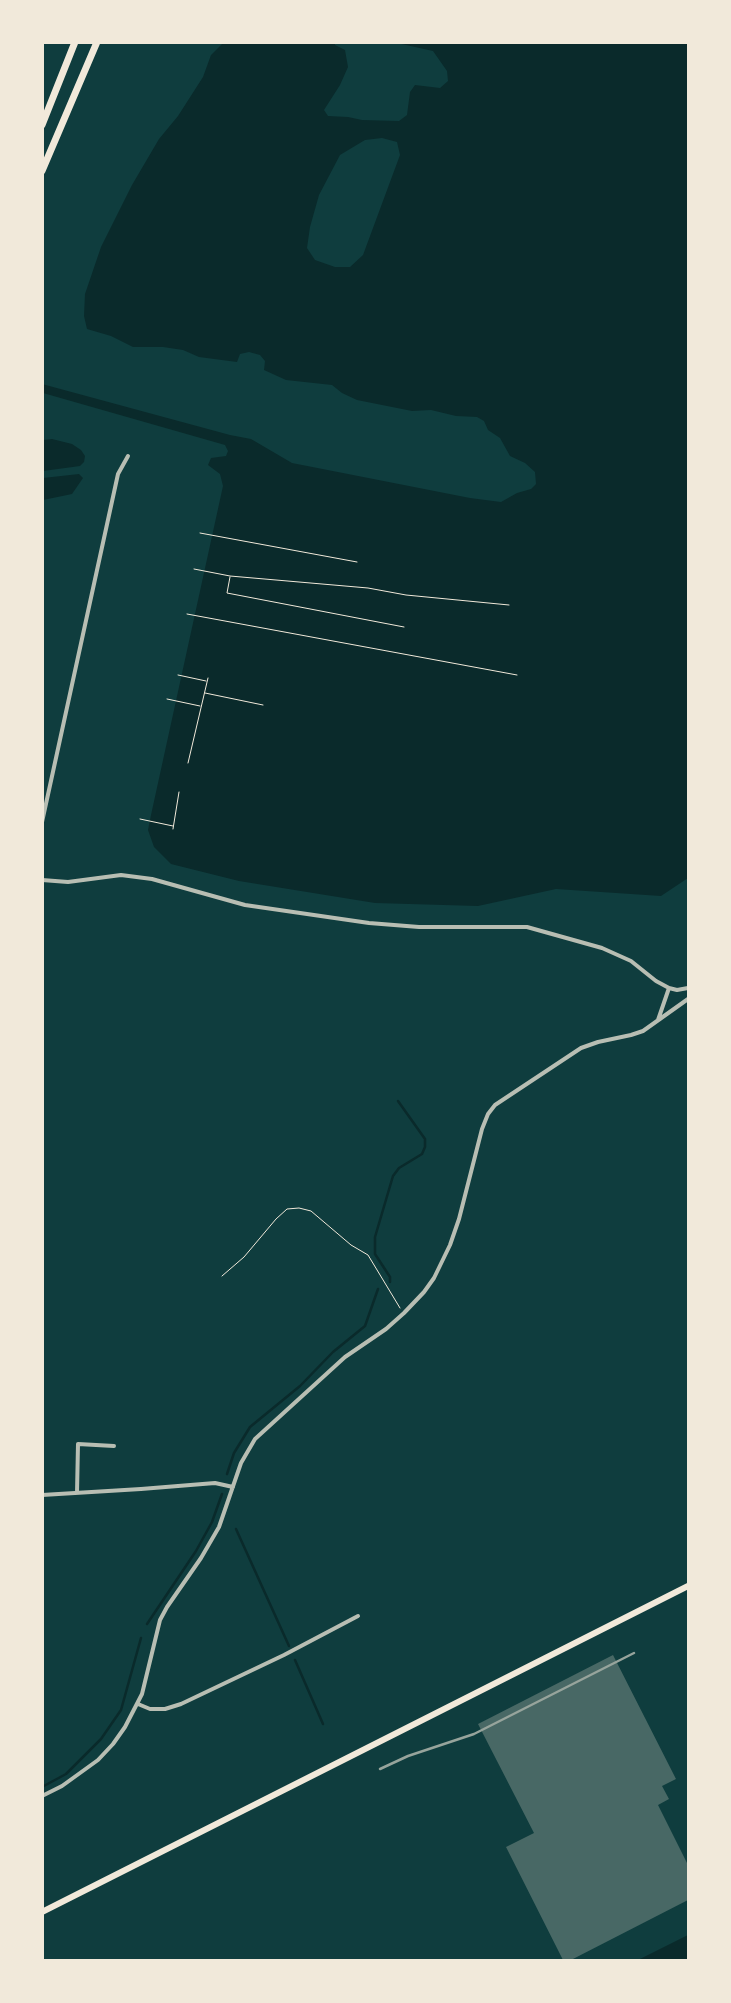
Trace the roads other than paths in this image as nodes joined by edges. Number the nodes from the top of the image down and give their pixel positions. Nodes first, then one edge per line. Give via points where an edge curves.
1 (75, 42) edge
2 (97, 42) edge
3 (42, 126) edge
4 (42, 171) edge
5 (128, 456) dead end
6 (42, 822) edge
7 (42, 880) edge
8 (669, 988) junction
9 (688, 988) edge
10 (688, 999) edge
11 (657, 1022) junction
12 (114, 1446) dead end
13 (233, 1487) junction
14 (77, 1493) junction
15 (42, 1495) edge
16 (688, 1586) edge
17 (358, 1616) dead end
18 (138, 1704) junction
19 (42, 1796) edge
20 (42, 1912) edge

1 - 3 highway
2 - 4 highway
5 - 6 street via 118,474
7 - 8 street via 68,882 121,875 245,905 369,923 419,927 527,927 619,954
8 - 9 street
8 - 11 street
10 - 11 street
11 - 13 street via 631,1035 581,1048 495,1105 482,1130 459,1219 444,1258 424,1292 386,1329 345,1357 261,1432 247,1450
12 - 14 street via 78,1444
13 - 14 street via 215,1483
13 - 18 street via 218,1527 201,1558 160,1620
14 - 15 street
16 - 20 main road
17 - 18 street via 181,1704 166,1709 150,1709
18 - 19 street via 113,1744 98,1760 69,1782

